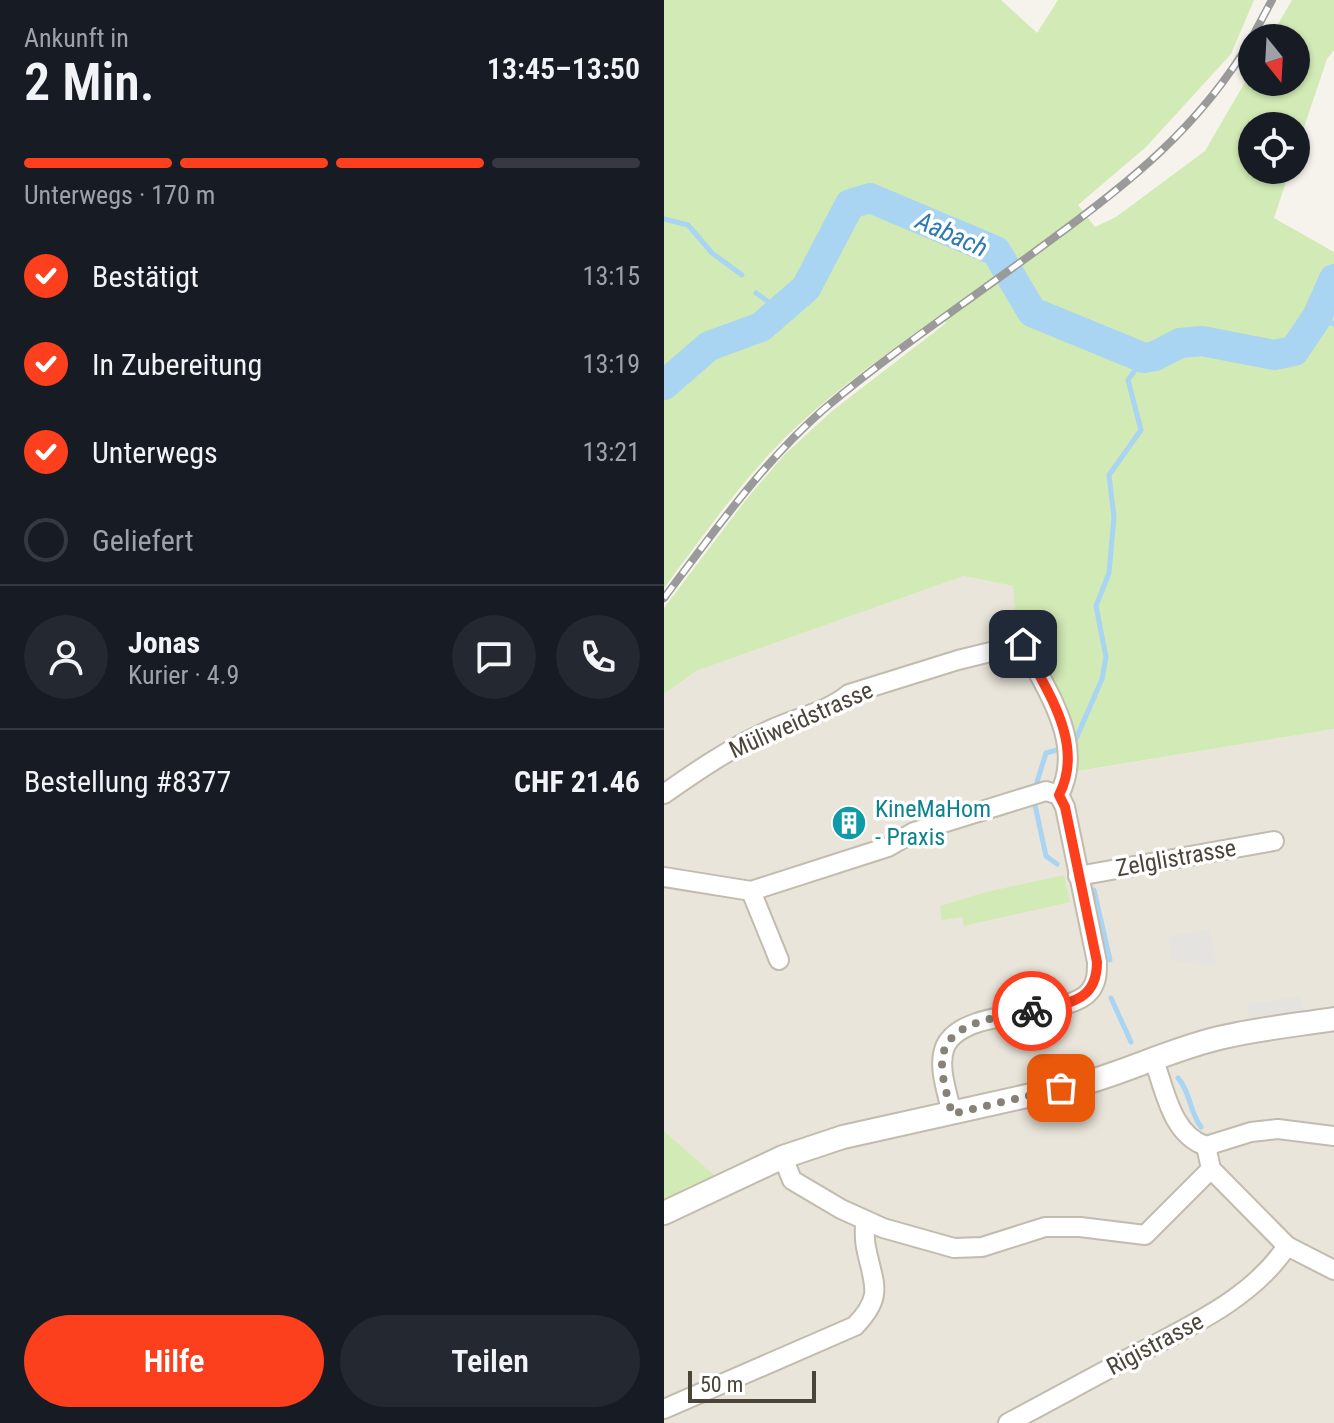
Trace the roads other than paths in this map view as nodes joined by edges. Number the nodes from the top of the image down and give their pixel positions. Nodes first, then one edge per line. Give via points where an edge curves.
1 (664, 794) edge
2 (1059, 795) junction
3 (1274, 841) dead end
4 (1078, 876) junction
5 (664, 877) edge
6 (751, 891) junction
7 (779, 960) dead end
8 (1334, 1019) edge
9 (1154, 1060) junction
10 (952, 1114) junction
11 (1334, 1136) edge
12 (1206, 1146) junction
13 (783, 1157) junction
14 (1211, 1169) junction
15 (664, 1213) edge
16 (865, 1221) junction
17 (1287, 1246) junction
18 (1334, 1270) edge
19 (664, 1409) edge
20 (1008, 1423) edge

1 - 2 street, Müliweidstrasse via 708,763 772,729 836,705 849,694 1023,644 1063,729 1066,773
2 - 4 street
2 - 6 street via 1046,791 914,832 888,847
3 - 4 street, Zelglistrasse
4 - 10 street via 1097,979 1088,994 1070,1002 971,1025 952,1036 942,1065
5 - 6 street
6 - 7 street
8 - 9 street via 1219,1038
9 - 10 street
9 - 12 street via 1180,1128 1192,1142
10 - 13 street via 843,1137
11 - 12 street via 1278,1129
12 - 14 street
13 - 15 street
13 - 16 street via 792,1180
14 - 16 street via 1145,1235 1045,1227 982,1247 954,1248
14 - 17 street
16 - 19 street via 876,1287 867,1313 855,1326
17 - 18 street
17 - 20 street, Rigistrasse via 1246,1290 1208,1317

